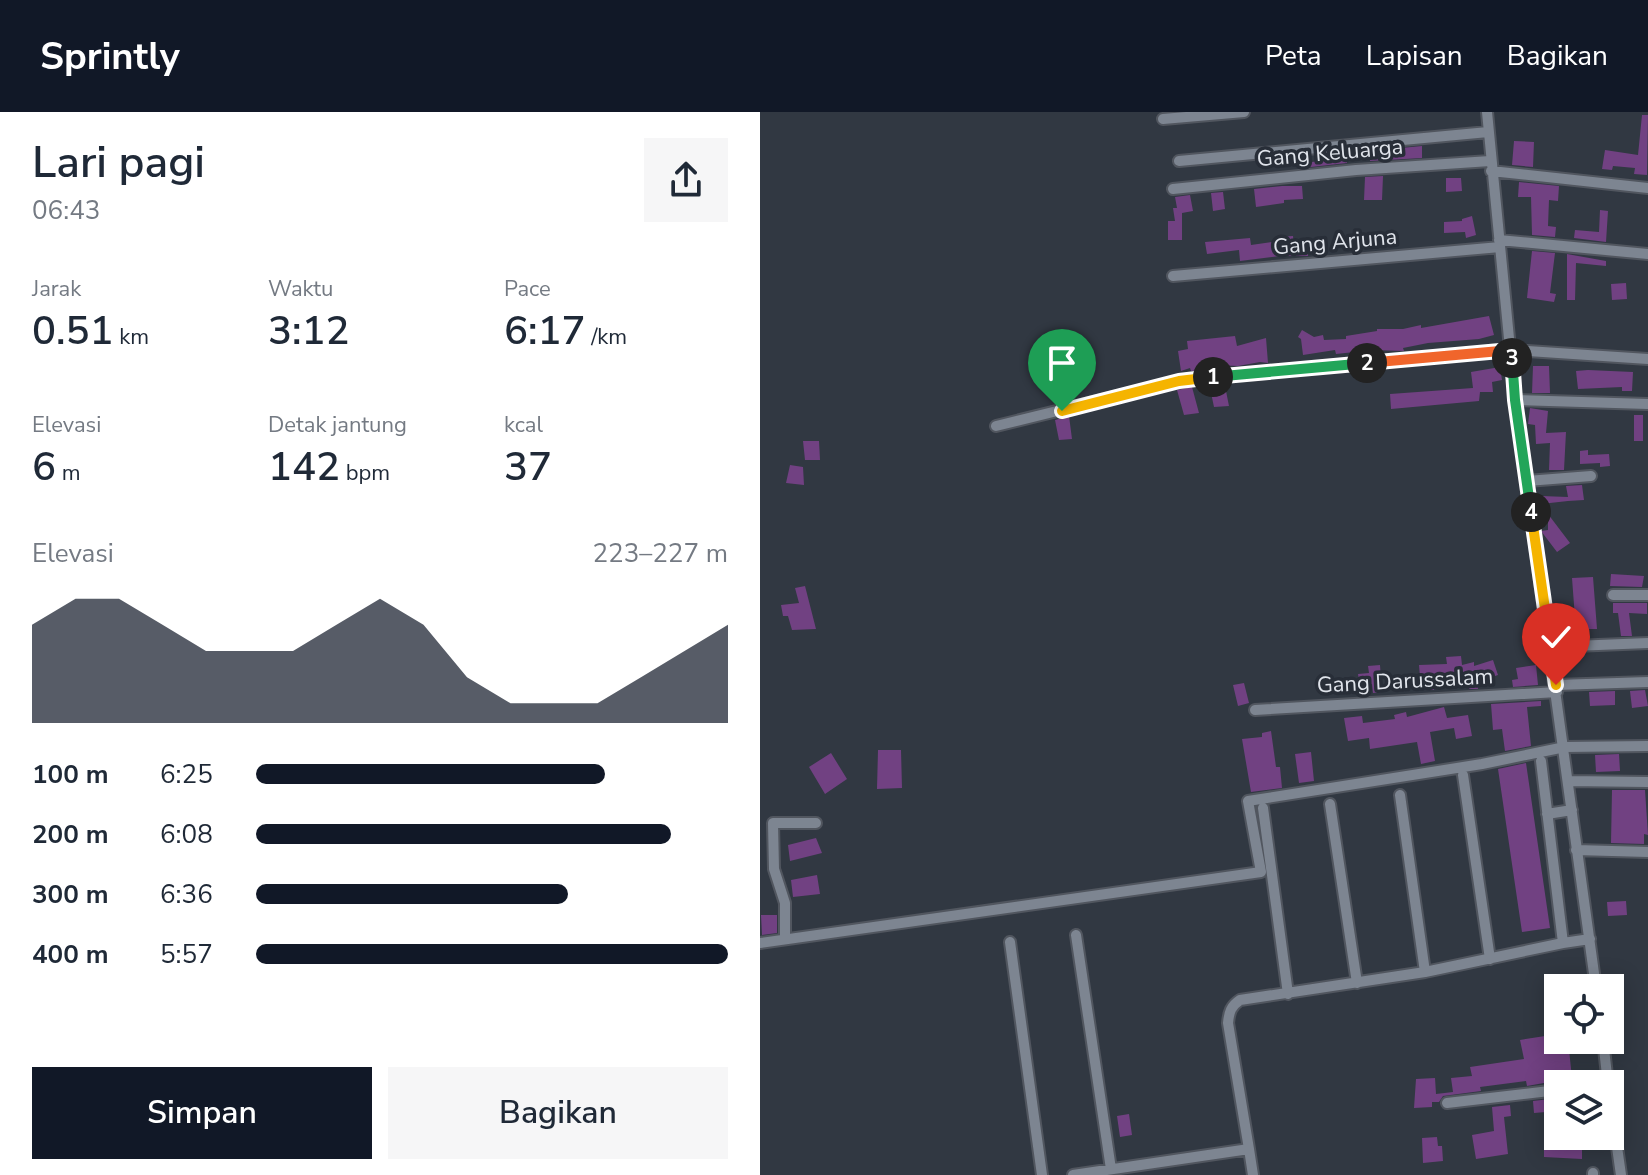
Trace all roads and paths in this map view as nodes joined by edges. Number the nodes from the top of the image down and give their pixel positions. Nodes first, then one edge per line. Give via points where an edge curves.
1 (1244, 112) edge
2 (1487, 112) edge
3 (1163, 119) dead end
4 (1488, 132) junction
5 (1179, 161) dead end
6 (1490, 166) junction
7 (1648, 188) edge
8 (1173, 189) dead end
9 (1500, 244) junction
10 (1648, 254) edge
11 (1173, 276) dead end
12 (1511, 350) junction
13 (1648, 359) edge
14 (1515, 400) junction
15 (1648, 404) edge
16 (996, 426) dead end
17 (1591, 476) dead end
18 (1527, 481) junction
19 (1613, 595) dead end
20 (1648, 595) edge
21 (1648, 643) edge
22 (1549, 647) junction
23 (1648, 682) edge
24 (1556, 688) junction
25 (1255, 710) dead end
26 (1648, 746) edge
27 (1565, 747) junction
28 (1541, 761) dead end
29 (1463, 775) dead end
30 (1568, 781) junction
31 (1644, 782) edge
32 (1400, 795) dead end
33 (1330, 804) dead end
34 (1263, 808) dead end
35 (1572, 810) junction
36 (1547, 814) junction
37 (816, 823) dead end
38 (1576, 850) junction
39 (1648, 852) edge
40 (1076, 935) dead end
41 (785, 939) junction
42 (1590, 939) junction
43 (1010, 942) dead end
44 (760, 943) edge
45 (1563, 943) junction
46 (1490, 959) junction
47 (1425, 972) junction
48 (1594, 974) edge
49 (1357, 983) junction
50 (1288, 994) junction
51 (1544, 1092) edge
52 (1447, 1103) dead end
53 (1249, 1149) junction
54 (1617, 1150) edge
55 (1111, 1169) junction
56 (1042, 1175) edge
57 (1073, 1175) edge
58 (1253, 1175) edge
59 (1621, 1175) edge

1 - 3 street
2 - 4 street
4 - 5 street
4 - 6 street
6 - 7 street, Gang Keluarga
6 - 8 street, Gang Keluarga via 1356,170
6 - 9 street
9 - 10 street, Gang Arjuna
9 - 11 street, Gang Arjuna
9 - 12 street
12 - 13 street
12 - 14 street
12 - 16 street via 1179,381
14 - 15 street
14 - 18 street
17 - 18 street
18 - 22 street
19 - 20 street
21 - 22 street
22 - 24 street
23 - 24 street, Gang Darussalam
24 - 25 street, Gang Darussalam
24 - 27 street
26 - 27 street
27 - 30 street
27 - 41 street via 1248,801 1261,872
28 - 36 street
29 - 46 street
30 - 31 street
30 - 35 street
32 - 47 street
33 - 49 street
34 - 50 street
35 - 36 street
35 - 38 street
36 - 45 street
37 - 41 street via 773,823
38 - 39 street
38 - 42 street
40 - 55 street
41 - 44 street
42 - 45 street
42 - 48 street
43 - 56 street
45 - 46 street
46 - 47 street
47 - 49 street
49 - 50 street
50 - 53 street via 1240,1000 1229,1013
51 - 52 street
53 - 55 street
53 - 58 street
54 - 59 street
55 - 57 street

